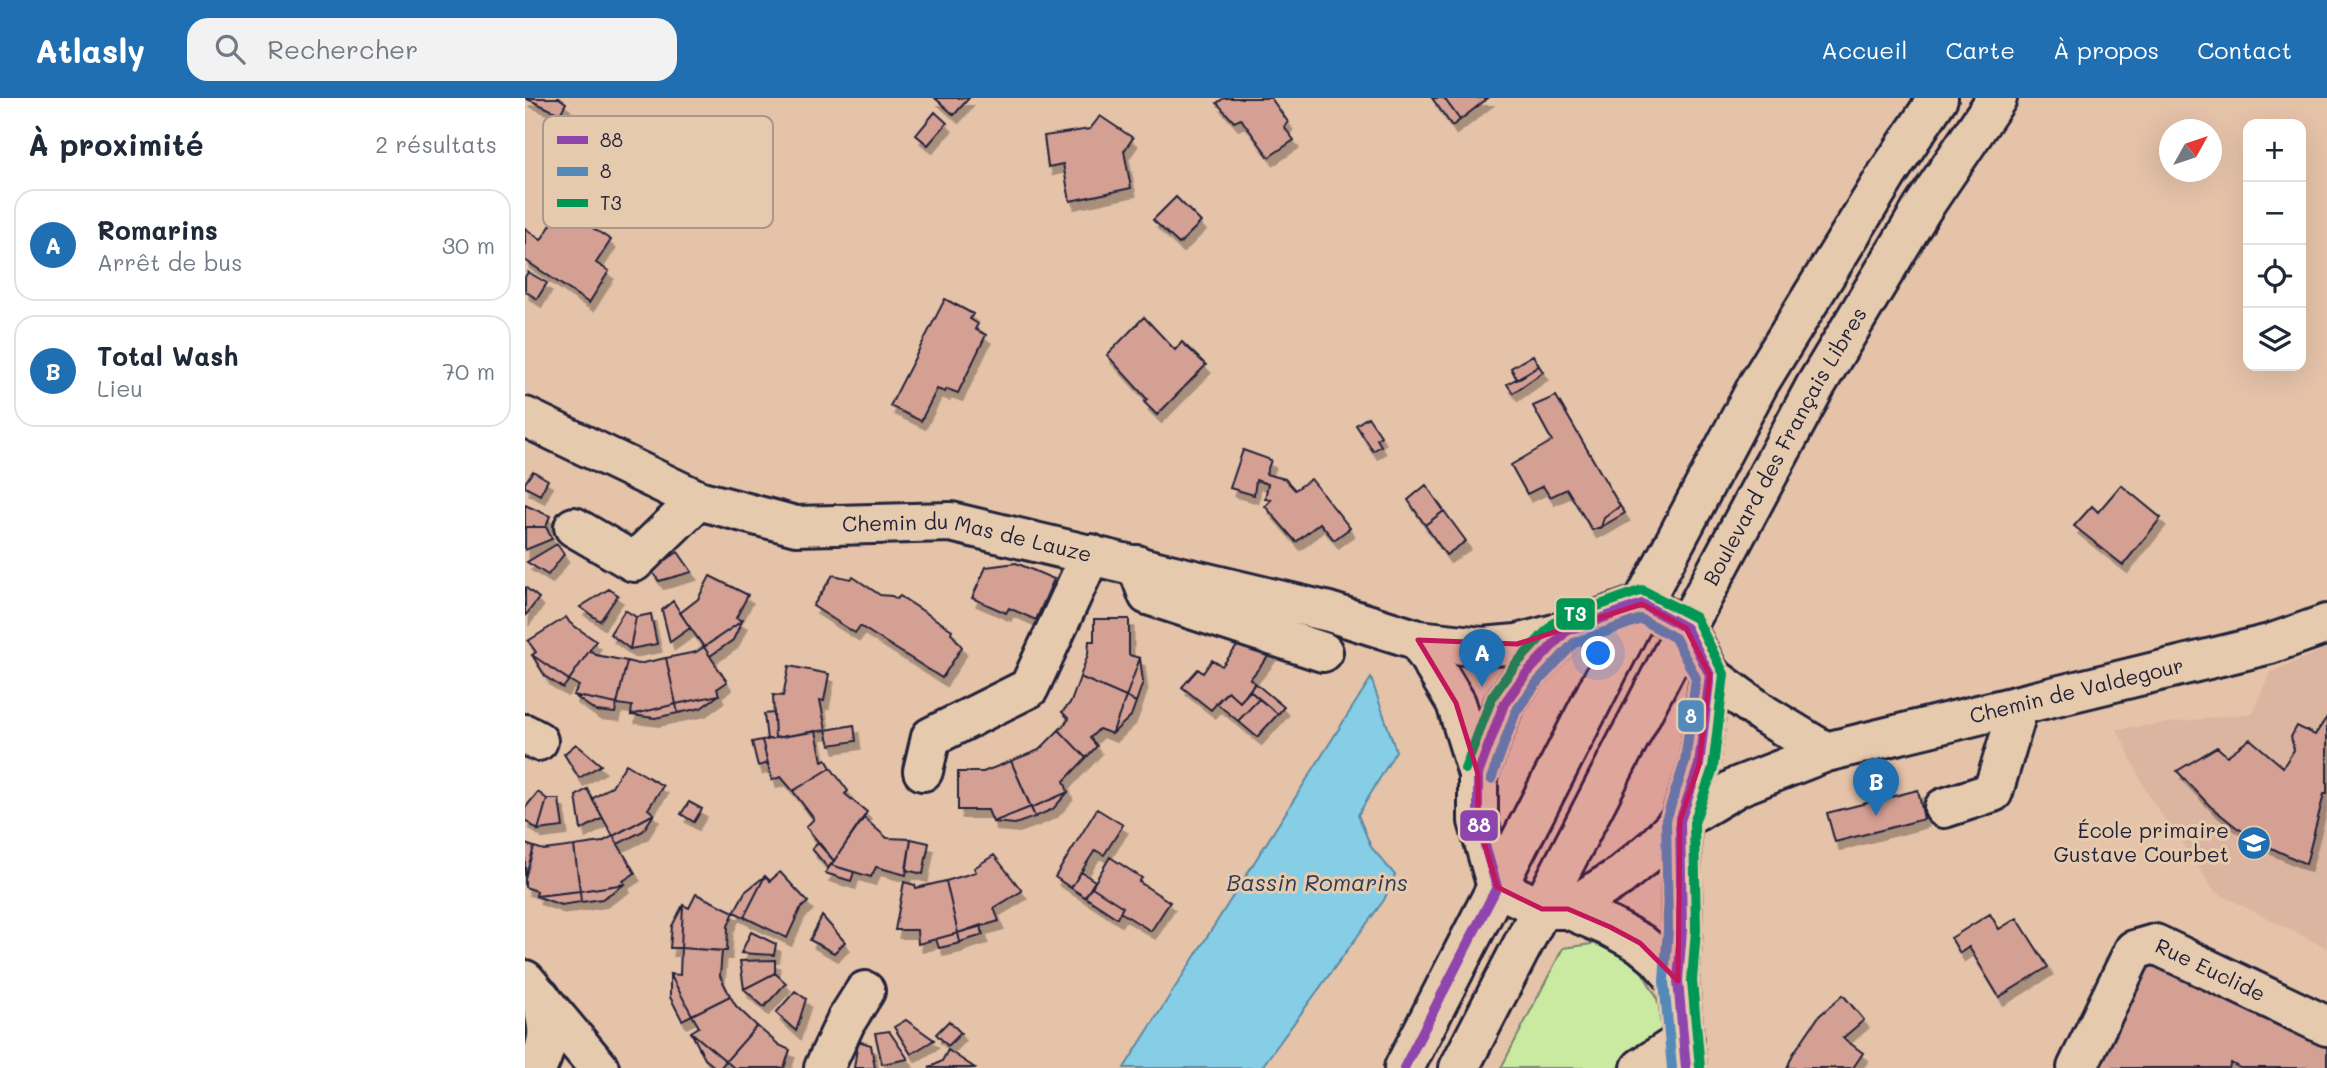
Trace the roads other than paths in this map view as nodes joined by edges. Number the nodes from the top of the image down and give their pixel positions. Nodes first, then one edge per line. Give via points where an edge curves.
1 (1938, 98) edge
2 (1997, 98) edge
3 (525, 417) edge
4 (698, 500) junction
5 (574, 527) dead end
6 (1091, 554) junction
7 (1137, 565) junction
8 (1641, 604) junction
9 (2327, 624) edge
10 (1686, 628) junction
11 (1566, 631) junction
12 (1418, 640) junction
13 (1323, 652) dead end
14 (1710, 675) junction
15 (2019, 706) junction
16 (1826, 752) junction
17 (923, 771) dead end
18 (1478, 774) junction
19 (1944, 808) dead end
20 (1680, 821) junction
21 (1497, 887) junction
22 (1555, 909) junction
23 (1678, 981) junction
24 (533, 989) edge
25 (865, 992) dead end
26 (2327, 1026) edge
27 (1685, 1054) edge
28 (537, 1068) edge
29 (599, 1068) edge
30 (824, 1068) edge
31 (1403, 1068) edge
32 (1459, 1068) edge
33 (1641, 1068) edge
34 (2077, 1068) edge

1 - 8 street via 1759,383
2 - 10 street, Boulevard des Français Libres via 1922,209 1816,385
3 - 4 street, Chemin du Mas de Lauze
4 - 5 street via 633,562
4 - 6 street, Chemin du Mas de Lauze via 796,526 951,522
6 - 7 street, Chemin du Mas de Lauze
6 - 17 street via 1029,688 931,737
7 - 12 street, Chemin du Mas de Lauze via 1329,612
7 - 13 street via 1148,595
8 - 10 street
8 - 11 street, Chemin du Mas de Lauze
8 - 21 street
9 - 15 street, Chemin de Valdegour via 2270,644
10 - 14 street
10 - 22 street, Boulevard des Français Libres
11 - 12 street, Chemin du Mas de Lauze via 1517,644 1482,647
11 - 18 street via 1504,704
12 - 18 street via 1456,703
14 - 16 street
14 - 20 street via 1699,765
15 - 16 street, Chemin de Valdegour
15 - 19 street via 1993,792
16 - 20 street, Chemin de Valdegour via 1739,786
18 - 21 street via 1478,821
20 - 22 street via 1619,877
20 - 23 street
21 - 22 street
21 - 31 street
22 - 23 street via 1640,943
22 - 32 street, Boulevard des Français Libres via 1514,957
23 - 27 street
24 - 28 street via 549,1027
24 - 29 street
25 - 30 street
26 - 34 street, Rue Euclide via 2155,944 2134,950
27 - 33 street

